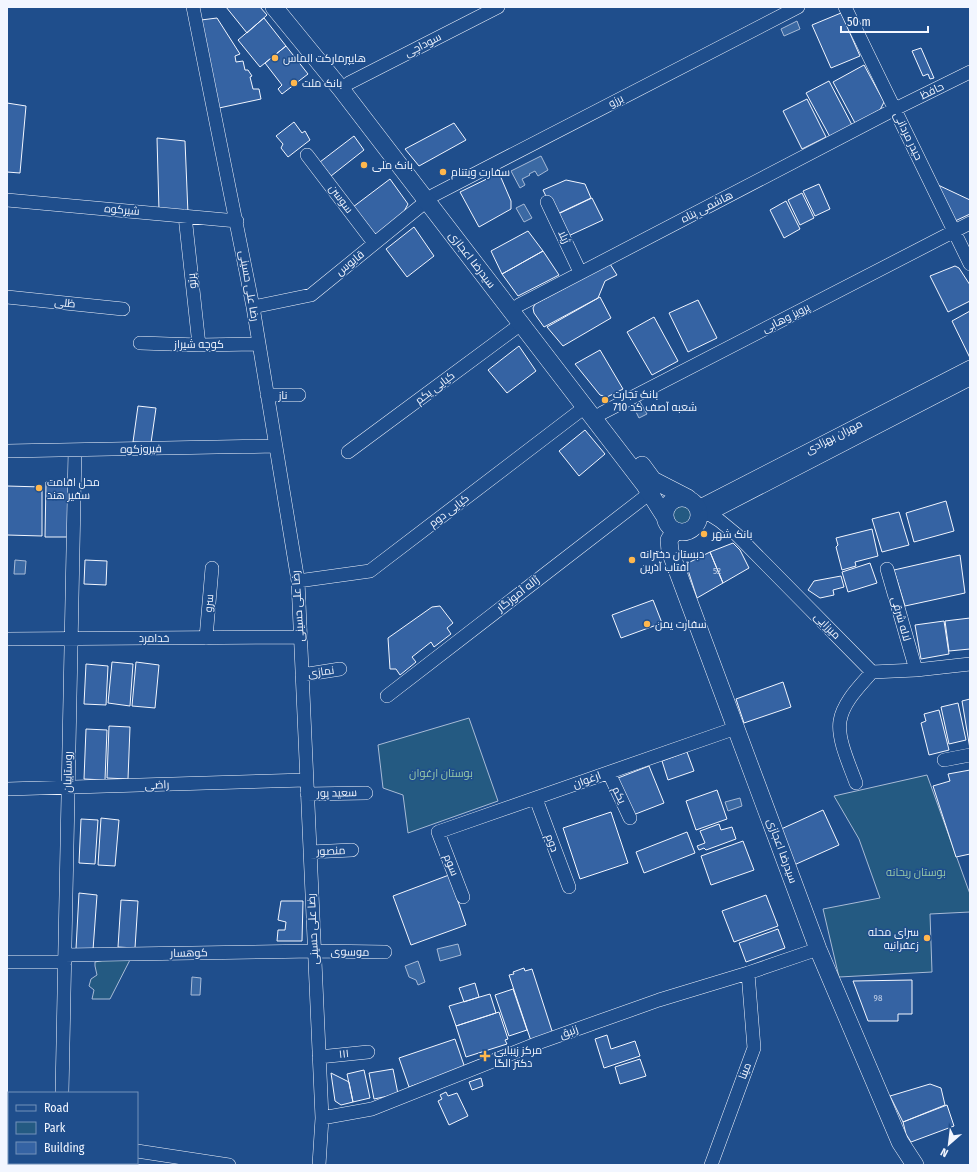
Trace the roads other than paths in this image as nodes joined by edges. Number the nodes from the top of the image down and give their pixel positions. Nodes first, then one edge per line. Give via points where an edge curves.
1 (193, 7) edge
2 (274, 7) edge
3 (289, 7) edge
4 (498, 7) edge
5 (798, 7) edge
6 (846, 7) edge
7 (970, 72) edge
8 (349, 83) junction
9 (895, 109) junction
10 (307, 155) dead end
11 (431, 198) junction
12 (7, 200) edge
13 (547, 202) dead end
14 (185, 216) junction
15 (237, 221) junction
16 (970, 223) edge
17 (954, 231) junction
18 (374, 243) junction
19 (970, 264) edge
20 (580, 272) junction
21 (7, 297) edge
22 (519, 305) junction
23 (253, 307) junction
24 (123, 309) dead end
25 (521, 324) junction
26 (140, 344) dead end
27 (258, 344) junction
28 (199, 345) junction
29 (970, 367) edge
30 (970, 380) edge
31 (267, 395) junction
32 (299, 395) dead end
33 (585, 406) junction
34 (602, 413) junction
35 (275, 446) junction
36 (75, 450) junction
37 (7, 451) edge
38 (348, 452) dead end
39 (650, 493) junction
40 (698, 509) junction
41 (665, 517) junction
42 (675, 531) junction
43 (212, 568) dead end
44 (887, 569) dead end
45 (298, 581) junction
46 (300, 637) junction
47 (206, 638) junction
48 (7, 639) edge
49 (71, 639) junction
50 (970, 664) edge
51 (340, 669) dead end
52 (916, 670) junction
53 (872, 672) junction
54 (302, 675) junction
55 (387, 696) dead end
56 (736, 728) junction
57 (970, 755) edge
58 (944, 760) dead end
59 (609, 773) junction
60 (306, 780) junction
61 (856, 783) dead end
62 (68, 787) junction
63 (7, 789) edge
64 (366, 793) dead end
65 (307, 794) junction
66 (536, 799) junction
67 (630, 818) dead end
68 (438, 832) joint
69 (352, 850) dead end
70 (310, 852) junction
71 (569, 887) dead end
72 (463, 897) dead end
73 (818, 949) junction
74 (314, 951) junction
75 (385, 952) dead end
76 (65, 958) junction
77 (7, 962) edge
78 (748, 973) junction
79 (368, 1052) dead end
80 (319, 1057) junction
81 (62, 1092) edge
82 (322, 1118) junction
83 (138, 1151) edge
84 (228, 1165) edge
85 (319, 1165) edge
86 (711, 1165) edge
87 (915, 1165) edge

1 - 15 street, رضا علی حسینی
2 - 11 main road, سیدرضا اعجازی
3 - 8 main road, سیدرضا اعجازی
4 - 8 street, سوداچی
5 - 11 street, برزو
6 - 9 street, حیدر مردانی
7 - 9 street, حافظ
8 - 11 main road, سیدرضا اعجازی
9 - 17 street, حیدر مردانی
9 - 20 street, هاشمی پناه
10 - 18 street, سوسن
11 - 18 street, قایوس
11 - 22 main road, سیدرضا اعجازی
11 - 25 main road, سیدرضا اعجازی
12 - 14 street, شیرکوه
13 - 20 street, ژیلا
14 - 15 street, شیرکوه
14 - 28 street, پرتو
15 - 23 street, رضا علی حسینی
16 - 17 street, پرویز وهابی
17 - 19 street, حیدر مردانی
17 - 34 street, پرویز وهابی
18 - 23 street, قایوس via 311,295
20 - 22 street, هاشمی پناه
21 - 24 street, ظلی
22 - 34 main road, سیدرضا اعجازی
23 - 27 street, رضا علی حسینی
25 - 33 main road, سیدرضا اعجازی
25 - 38 street, کیایی یکم
26 - 28 street, کوچه شیراز
27 - 28 street, کوچه شیراز
27 - 31 street, رضا علی حسینی
29 - 40 street, مهران بهزادی
30 - 40 street, مهران بهزادی
31 - 32 street, ناز
31 - 35 street, رضا علی حسینی
33 - 39 main road, سیدرضا اعجازی
33 - 45 street, کیایی دوم via 370,571
34 - 40 main road, سیدرضا اعجازی via 653,480
35 - 36 street, فیروزکوه
35 - 45 street, رضا علی حسینی
36 - 37 street, فیروزکوه
36 - 49 street, روستاییان
39 - 41 main road, سیدرضا اعجازی
39 - 55 street, ژاله آموزگار
40 - 41 main road via 682,497 671,501 665,511
40 - 42 main road via 695,526 691,530
40 - 53 street, میرزایی via 720,521 737,535
41 - 42 main road, سیدرضا اعجازی
42 - 56 main road, سیدرضا اعجازی via 669,540 670,551
43 - 47 street, سرو
44 - 52 street, لاله شرقی
45 - 46 street, رضا علی حسینی
46 - 47 street, خدامرد
46 - 54 street, رضا علی حسینی
47 - 49 street, خدامرد
48 - 49 street, خدامرد
49 - 62 street, روستاییان
50 - 52 street
51 - 54 street, نمازی
52 - 53 street
53 - 61 street via 846,705 840,720 840,734
54 - 60 street, رضا علی حسینی
56 - 59 street, ارغوان
56 - 73 main road, سیدرضا اعجازی
57 - 58 street
59 - 66 street, ارغوان
59 - 67 street, یکم
60 - 62 street, راضی
60 - 65 street, رضا علی حسینی
62 - 63 street, راضی
62 - 76 street, روستاییان
64 - 65 street, سعید پور
65 - 70 street, رضا علی حسینی
66 - 68 street, ارغوان
66 - 71 street, دوم
68 - 72 street, سوم
69 - 70 street, منصور
70 - 74 street, رضا علی حسینی
73 - 78 street, زنبق
73 - 87 main road, سیدرضا اعجازی via 900,1142
74 - 75 street, موسوی
74 - 76 street, کوهسار
74 - 80 street, رضا علی حسینی
76 - 77 street, کوهسار
76 - 81 street, روستاییان
78 - 82 street, زنبق via 659,1000 545,1040 372,1109
78 - 86 street, مینا via 754,1048
79 - 80 street, ۱۱۱
80 - 82 street, رضا علی حسینی
82 - 85 street, رضا علی حسینی
83 - 84 street

